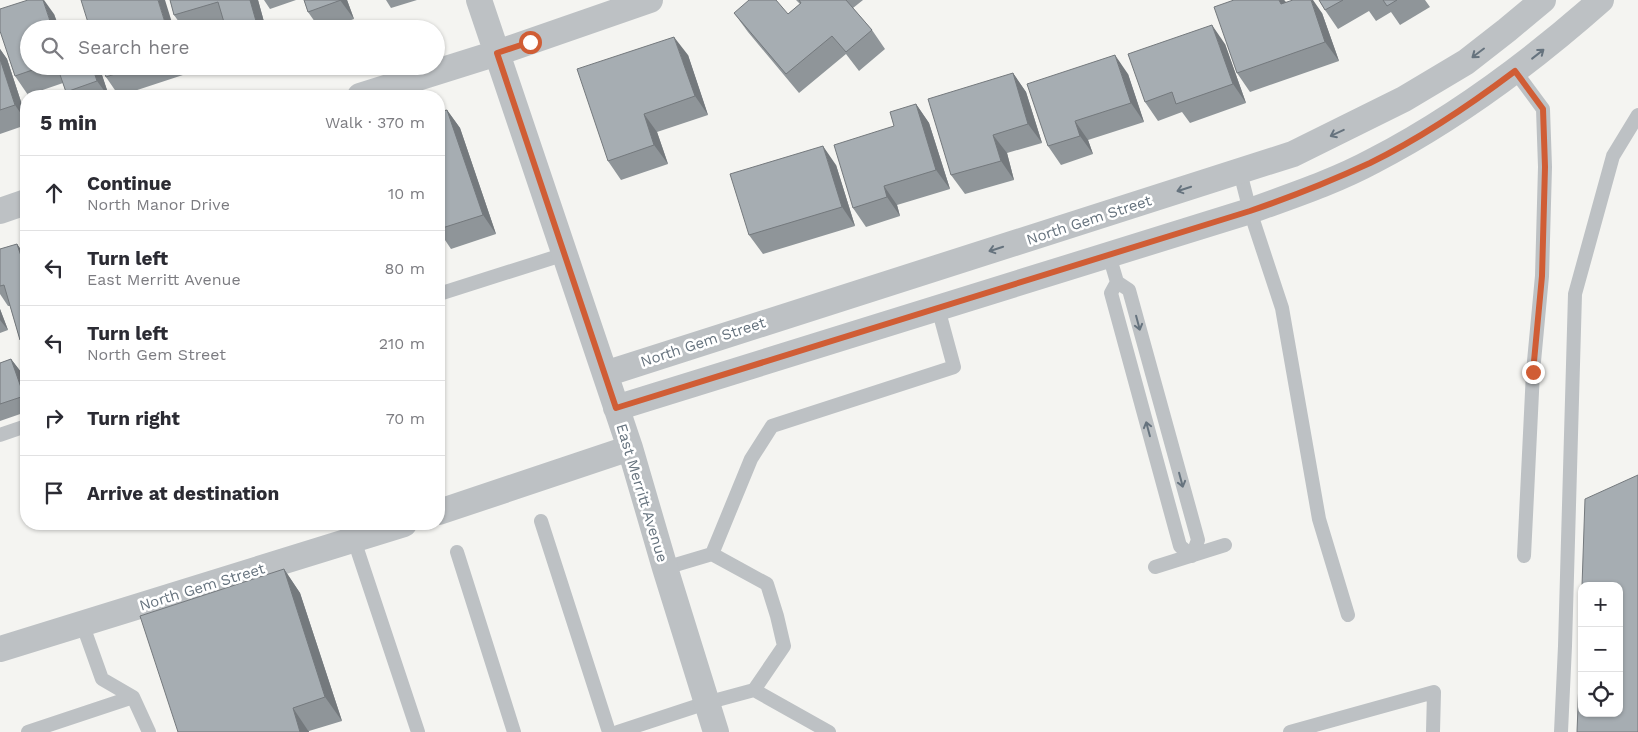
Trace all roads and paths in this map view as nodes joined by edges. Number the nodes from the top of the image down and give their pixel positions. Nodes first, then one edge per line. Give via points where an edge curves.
1 (479, 0) edge
2 (650, 0) edge
3 (1543, 0) edge
4 (1601, 0) edge
5 (497, 53) junction
6 (445, 69) edge
7 (1515, 71) junction
8 (427, 75) edge
9 (379, 90) edge
10 (1638, 115) edge
11 (1634, 130) edge
12 (1240, 172) junction
13 (20, 204) edge
14 (0, 211) edge
15 (1250, 211) junction
16 (565, 254) junction
17 (1109, 255) junction
18 (445, 292) edge
19 (938, 308) junction
20 (605, 374) junction
21 (616, 408) junction
22 (20, 428) edge
23 (0, 435) edge
24 (630, 448) junction
25 (445, 510) edge
26 (541, 521) dead end
27 (385, 530) edge
28 (354, 540) junction
29 (1225, 545) dead end
30 (457, 552) dead end
31 (712, 554) junction
32 (1192, 556) junction
33 (1524, 556) dead end
34 (1155, 567) dead end
35 (665, 568) junction
36 (1348, 615) dead end
37 (82, 623) junction
38 (0, 649) edge
39 (754, 690) junction
40 (133, 698) junction
41 (706, 703) junction
42 (28, 732) edge
43 (149, 732) edge
44 (418, 732) edge
45 (514, 732) edge
46 (608, 732) edge
47 (618, 732) edge
48 (716, 732) edge
49 (829, 732) edge
50 (1290, 732) edge
51 (1433, 732) edge
52 (1562, 732) edge

1 - 5 street, East Merritt Avenue
2 - 5 street
3 -> 12 street, North Gem Street via 1466,62 1404,99 1293,154
7 -> 4 street
5 - 6 street
5 - 16 street, East Merritt Avenue
7 - 15 street via 1433,127 1372,162
7 - 33 lane via 1543,109 1545,167 1542,276 1533,372
8 - 9 street
10 - 11 lane
11 - 52 lane via 1614,156 1575,294
12 - 15 lane
12 -> 20 street, North Gem Street
13 - 14 street
15 - 17 street
15 - 36 lane via 1282,308 1319,519
16 - 18 lane
16 - 20 street, East Merritt Avenue
17 - 19 street
17 - 32 lane via 1117,282 1129,290 1198,540
19 - 21 street
19 - 31 lane via 954,367 772,426 751,459
20 - 21 street, East Merritt Avenue
21 - 24 street, East Merritt Avenue
22 - 23 lane
24 - 25 street
24 - 35 street, East Merritt Avenue
26 - 46 lane
27 - 28 street, North Gem Street
28 - 37 street, North Gem Street
28 - 44 lane
29 - 32 lane
30 - 45 lane
31 - 35 lane
31 - 39 lane via 766,584 777,616 784,646
32 - 34 lane
35 - 41 street, East Merritt Avenue
37 - 38 street, North Gem Street
37 - 40 lane via 102,679
39 - 41 lane
39 - 49 lane
40 - 42 lane
40 - 43 lane
41 - 47 lane
41 - 48 street, East Merritt Avenue
50 - 51 lane via 1434,692

